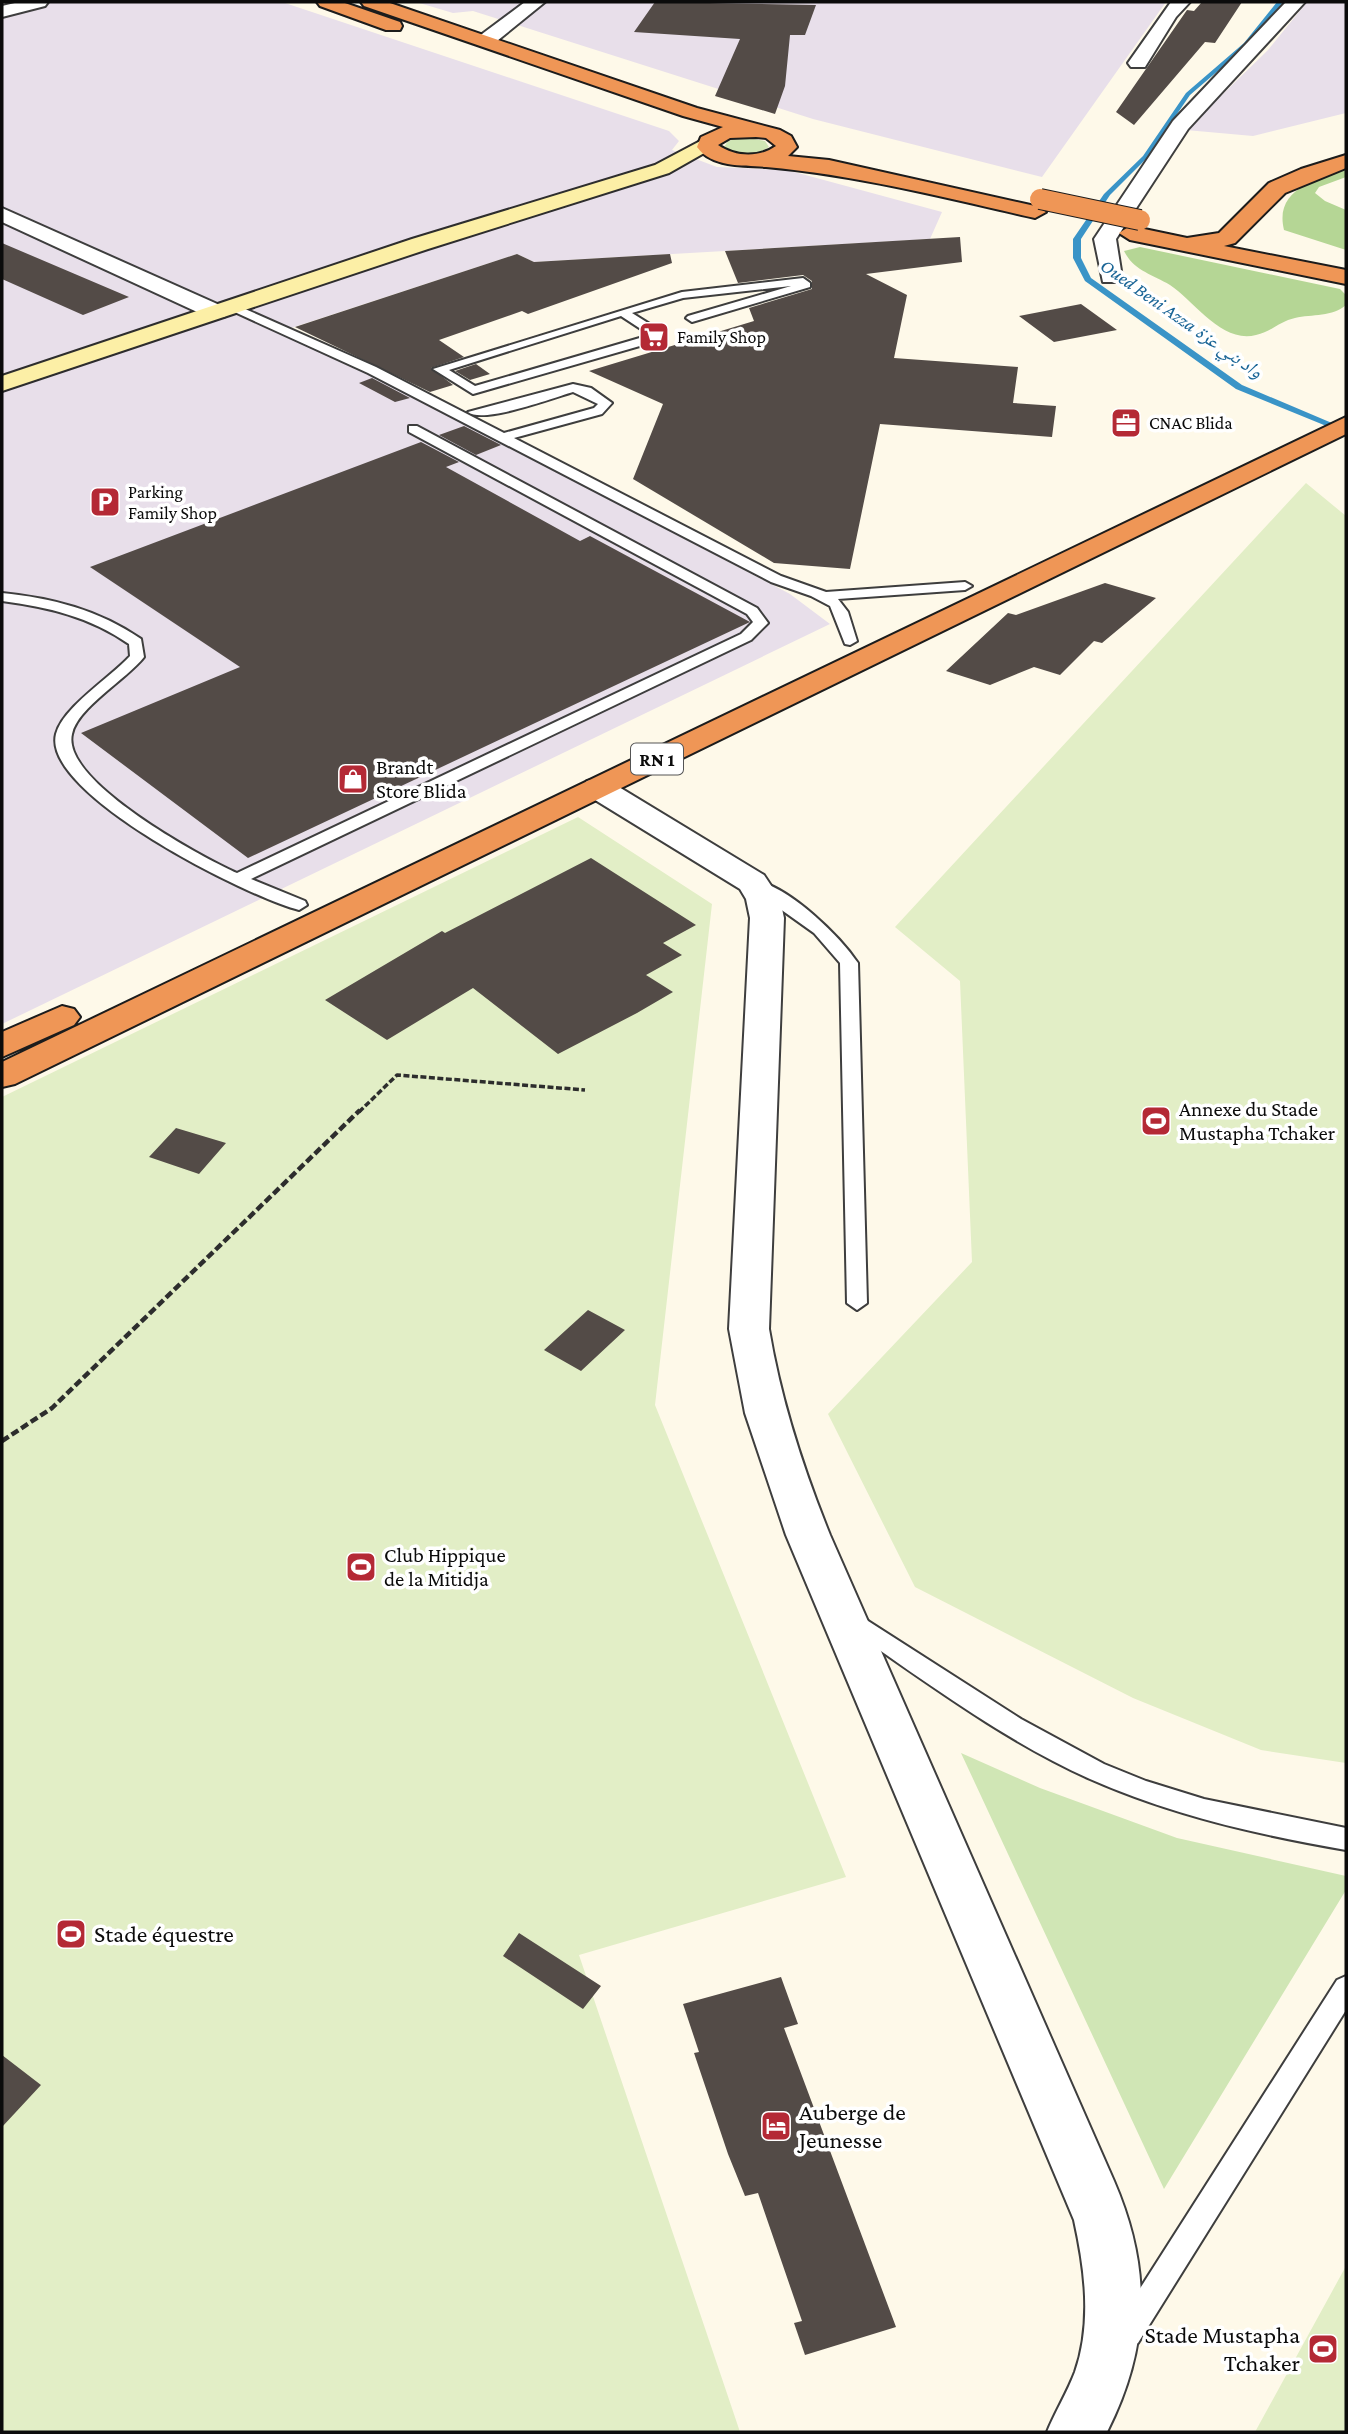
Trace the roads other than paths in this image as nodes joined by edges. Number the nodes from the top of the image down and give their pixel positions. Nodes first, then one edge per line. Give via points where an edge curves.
1 (39, 2) edge
2 (326, 2) edge
3 (370, 2) edge
4 (536, 2) edge
5 (1181, 2) edge
6 (1296, 2) edge
7 (2, 12) edge
8 (485, 41) junction
9 (1138, 63) dead end
10 (756, 131) junction
11 (779, 137) junction
12 (707, 142) junction
13 (1346, 148) edge
14 (748, 160) junction
15 (1346, 161) edge
16 (662, 169) junction
17 (1256, 178) dead end
18 (1038, 206) junction
19 (1251, 212) junction
20 (2, 214) edge
21 (1195, 233) junction
22 (1227, 238) junction
23 (1346, 262) edge
24 (1306, 263) junction
25 (1111, 277) dead end
26 (1346, 277) edge
27 (224, 309) junction
28 (622, 312) junction
29 (692, 318) dead end
30 (2, 384) edge
31 (473, 390) junction
32 (1344, 411) edge
33 (472, 416) junction
34 (413, 429) dead end
35 (1303, 436) junction
36 (503, 437) junction
37 (965, 586) junction
38 (825, 596) junction
39 (2, 597) edge
40 (850, 641) junction
41 (598, 788) junction
42 (238, 879) junction
43 (752, 882) junction
44 (299, 905) junction
45 (2, 1046) edge
46 (2, 1076) edge
47 (857, 1303) dead end
48 (841, 1613) junction
49 (1346, 1839) edge
50 (1346, 1988) edge
51 (1105, 2370) junction
52 (1076, 2432) edge

1 - 7 street
2 - 12 highway via 672,120
3 - 8 highway
4 - 8 street
5 - 9 street
6 - 25 street via 1180,124 1105,239
8 - 10 highway
10 - 11 highway
10 - 12 highway via 726,132
11 - 14 highway via 787,144 784,151
11 - 18 highway
12 - 14 highway via 716,154
12 - 16 street
13 - 17 highway via 1297,160
14 - 16 street
14 - 18 highway via 829,166
15 - 19 highway via 1277,188
16 - 27 street
18 - 21 highway via 1135,227
19 - 22 highway
19 - 24 highway via 1259,227
20 - 27 street
21 - 22 highway
21 - 24 highway
22 - 24 highway
23 - 24 highway
24 - 26 highway
27 - 30 street
27 - 33 lane
28 - 29 lane via 682,295 803,281 806,285
28 - 31 lane via 439,369
28 - 31 lane via 660,336
31 - 33 lane
32 - 35 highway, RN 1
33 - 36 lane
33 - 36 lane via 573,388 606,403 598,411
34 - 42 lane via 752,611 761,623 746,637
35 - 37 highway, RN 1
35 - 41 highway, RN 1
36 - 38 lane via 776,579
37 - 38 lane
37 - 40 highway, RN 1
38 - 40 lane via 847,619
39 - 42 lane via 85,615 118,627 136,642 137,657 79,712 64,734 66,757 87,783 153,833
40 - 44 highway, RN 1
41 - 43 street
41 - 46 highway, RN 1
42 - 44 lane
43 - 47 lane via 820,928 849,963
43 - 48 street via 767,918 749,1329 753,1365 766,1425
44 - 45 highway, RN 1
48 - 49 lane via 1027,1735 1100,1771 1183,1804
48 - 51 street via 1095,2200 1109,2242 1114,2286
50 - 51 lane
51 - 52 street

